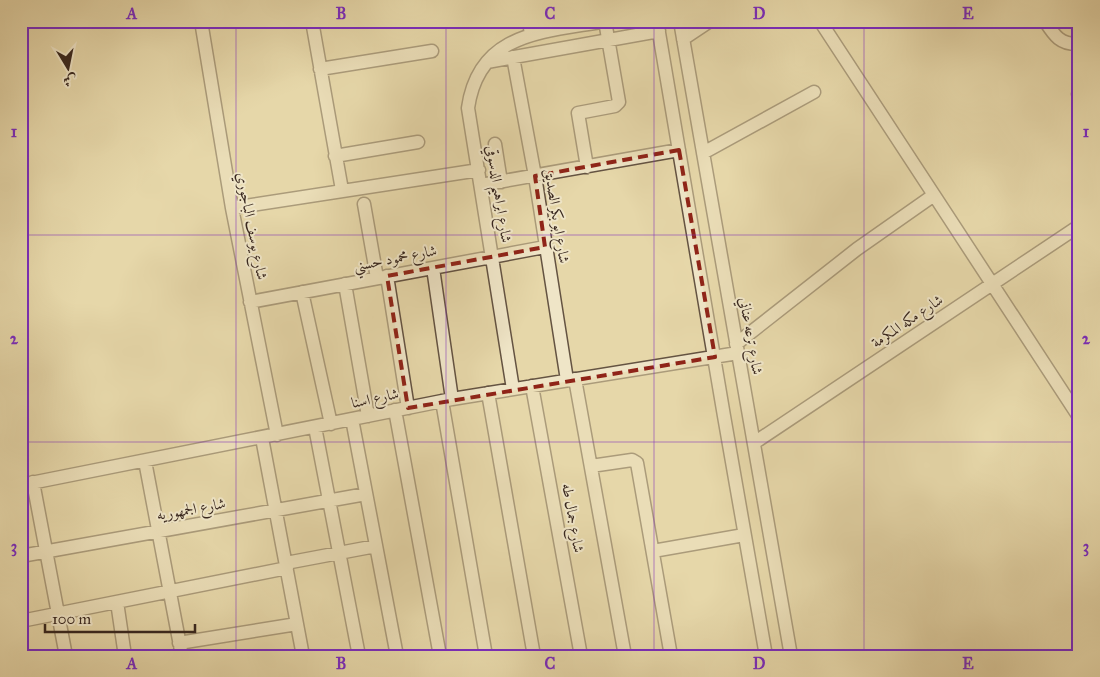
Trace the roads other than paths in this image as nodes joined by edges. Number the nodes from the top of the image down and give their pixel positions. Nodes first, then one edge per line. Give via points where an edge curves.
1 (201, 21) edge
2 (312, 21) edge
3 (529, 21) edge
4 (606, 21) edge
5 (680, 21) edge
6 (710, 21) edge
7 (820, 21) edge
8 (1046, 22) edge
9 (658, 26) edge
10 (572, 28) junction
11 (531, 35) junction
12 (683, 39) junction
13 (608, 40) junction
14 (1079, 44) edge
15 (575, 46) junction
16 (432, 51) dead end
17 (513, 57) junction
18 (487, 62) junction
19 (320, 69) junction
20 (814, 92) dead end
21 (418, 142) dead end
22 (495, 144) dead end
23 (679, 150) junction
24 (703, 153) junction
25 (336, 156) junction
26 (587, 167) junction
27 (479, 170) junction
28 (534, 176) junction
29 (501, 182) junction
30 (481, 185) junction
31 (342, 190) junction
32 (934, 195) junction
33 (364, 204) dead end
34 (232, 208) junction
35 (1079, 226) edge
36 (545, 247) junction
37 (493, 257) junction
38 (433, 268) junction
39 (382, 277) junction
40 (344, 284) junction
41 (991, 285) junction
42 (302, 292) junction
43 (250, 302) junction
44 (737, 348) junction
45 (714, 356) junction
46 (571, 380) junction
47 (532, 386) junction
48 (513, 389) junction
49 (488, 393) junction
50 (447, 400) junction
51 (408, 408) junction
52 (395, 410) junction
53 (368, 416) junction
54 (1079, 417) edge
55 (352, 419) junction
56 (330, 424) junction
57 (315, 427) junction
58 (277, 435) junction
59 (262, 438) junction
60 (754, 444) junction
61 (145, 461) junction
62 (591, 466) junction
63 (27, 483) edge
64 (366, 494) junction
65 (329, 500) junction
66 (276, 510) junction
67 (158, 532) junction
68 (744, 535) junction
69 (376, 546) junction
70 (652, 551) junction
71 (46, 552) junction
72 (339, 553) junction
73 (21, 556) edge
74 (286, 566) junction
75 (170, 592) junction
76 (117, 602) junction
77 (58, 614) junction
78 (21, 621) edge
79 (297, 624) junction
80 (179, 643) junction
81 (66, 656) edge
82 (125, 656) edge
83 (182, 656) edge
84 (303, 656) edge
85 (358, 656) edge
86 (397, 656) edge
87 (440, 656) edge
88 (486, 656) edge
89 (534, 656) edge
90 (581, 656) edge
91 (625, 656) edge
92 (671, 656) edge
93 (766, 656) edge
94 (790, 656) edge

1 - 34 street, شارع يوسف الباجوري
2 - 19 street
3 - 11 street
4 - 10 street, شارع ابراهيم الدسوقي
4 - 13 street
5 - 12 street, شارع ترعه عناني
6 - 12 street
7 - 32 street
8 - 14 street via 1062,42
9 - 13 street
9 - 23 street
10 - 11 street, شارع ابراهيم الدسوقي
10 - 15 street
11 - 18 street, شارع ابراهيم الدسوقي via 507,44
12 - 24 street, شارع ترعه عناني
13 - 15 street
13 - 26 street via 619,102 615,106 578,114
15 - 17 street
16 - 19 street
17 - 18 street
17 - 28 street, شارع ابو بكر الصديق
18 - 27 street, شارع ابراهيم الدسوقي via 474,83 468,108
19 - 25 street
20 - 24 street
21 - 25 street
22 - 29 street
23 - 26 street
23 - 45 street
24 - 44 street, شارع ترعه عناني
25 - 31 street
26 - 28 street
27 - 30 street, شارع ابراهيم الدسوقي
27 - 31 street
28 - 29 street
28 - 36 street, شارع ابو بكر الصديق
29 - 30 street
30 - 37 street, شارع ابراهيم الدسوقي
31 - 34 street
32 - 41 street
32 - 44 street via 857,249
33 - 39 street
34 - 43 street, شارع يوسف الباجوري
35 - 41 street, شارع مكه المكرمة
36 - 37 street, شارع محمود حسني
36 - 46 street, شارع ابو بكر الصديق
37 - 38 street, شارع محمود حسني
37 - 48 street, شارع ابراهيم الدسوقي
38 - 39 street, شارع محمود حسني
38 - 50 street
39 - 40 street, شارع محمود حسني
39 - 51 street
40 - 42 street, شارع محمود حسني
40 - 53 street
41 - 54 street
41 - 60 street, شارع مكه المكرمة
42 - 43 street, شارع محمود حسني
42 - 56 street
43 - 58 street, شارع يوسف الباجوري
44 - 45 street, شارع اسنا
44 - 60 street, شارع ترعه عناني
45 - 46 street, شارع اسنا
45 - 68 street
46 - 47 street, شارع اسنا
46 - 62 street, شارع ابو بكر الصديق
47 - 48 street, شارع اسنا
47 - 90 street, شارع جمال طه
48 - 49 street, شارع اسنا
49 - 50 street, شارع اسنا
49 - 89 street
50 - 51 street, شارع اسنا
50 - 88 street
51 - 52 street, شارع اسنا
52 - 53 street, شارع اسنا
52 - 87 street
53 - 55 street, شارع اسنا
55 - 56 street, شارع اسنا
55 - 64 street
56 - 57 street, شارع اسنا
57 - 58 street, شارع اسنا
57 - 65 street
58 - 59 street, شارع اسنا
59 - 61 street, شارع اسنا
59 - 66 street
60 - 94 street, شارع ترعه عناني
61 - 63 street, شارع اسنا
61 - 67 street
62 - 70 street via 632,460 637,463
62 - 91 street, شارع ابو بكر الصديق
63 - 71 street
64 - 65 street, شارع الجمهوريه
64 - 69 street
65 - 66 street, شارع الجمهوريه
65 - 72 street
66 - 67 street, شارع الجمهوريه
66 - 74 street
67 - 71 street, شارع الجمهوريه
67 - 75 street
68 - 70 street
68 - 93 street
69 - 72 street
69 - 86 street
70 - 92 street
71 - 73 street, شارع الجمهوريه
71 - 77 street
72 - 74 street
72 - 85 street
74 - 75 street
74 - 79 street
75 - 76 street
75 - 80 street
76 - 77 street
76 - 82 street
77 - 78 street
77 - 81 street
79 - 80 street
79 - 84 street
80 - 83 street

